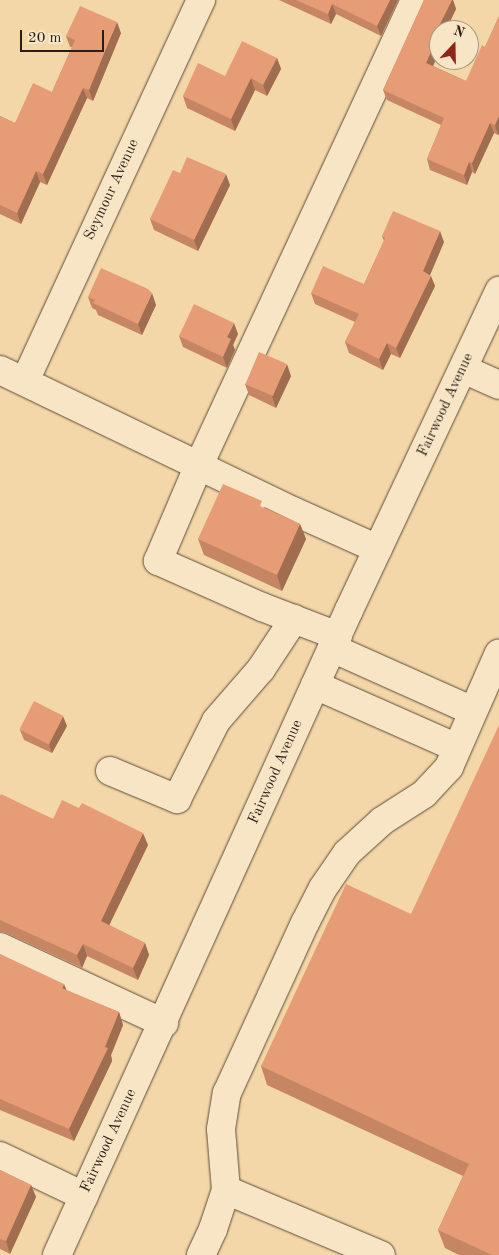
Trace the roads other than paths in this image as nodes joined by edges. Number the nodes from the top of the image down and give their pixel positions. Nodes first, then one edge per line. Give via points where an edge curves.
1 (201, 0) edge
2 (415, 0) edge
3 (499, 291) edge
4 (464, 368) junction
5 (0, 370) edge
6 (25, 381) junction
7 (499, 385) edge
8 (198, 465) junction
9 (378, 549) junction
10 (294, 619) junction
11 (335, 642) junction
12 (499, 653) edge
13 (315, 686) junction
14 (473, 711) junction
15 (457, 748) junction
16 (110, 771) dead end
17 (0, 947) edge
18 (164, 1024) junction
19 (0, 1156) edge
20 (226, 1190) junction
21 (84, 1196) junction
22 (57, 1255) edge
23 (200, 1255) edge
24 (381, 1255) edge

1 - 6 street, Seymour Avenue
2 - 8 street
3 - 4 street, Fairwood Avenue
4 - 7 street
4 - 9 street, Fairwood Avenue
5 - 6 street
6 - 8 street
8 - 9 street
8 - 10 street via 158,561
9 - 11 street, Fairwood Avenue
10 - 11 street
10 - 16 street via 261,669 216,721 177,799
11 - 13 street, Fairwood Avenue
11 - 14 street
12 - 14 street
13 - 15 street
13 - 18 street, Fairwood Avenue
14 - 15 street
15 - 20 street via 449,767 424,794 382,822 347,853 323,888 228,1092 221,1129
17 - 18 street
18 - 21 street, Fairwood Avenue
19 - 21 street
20 - 23 street
20 - 24 street
21 - 22 street, Fairwood Avenue

